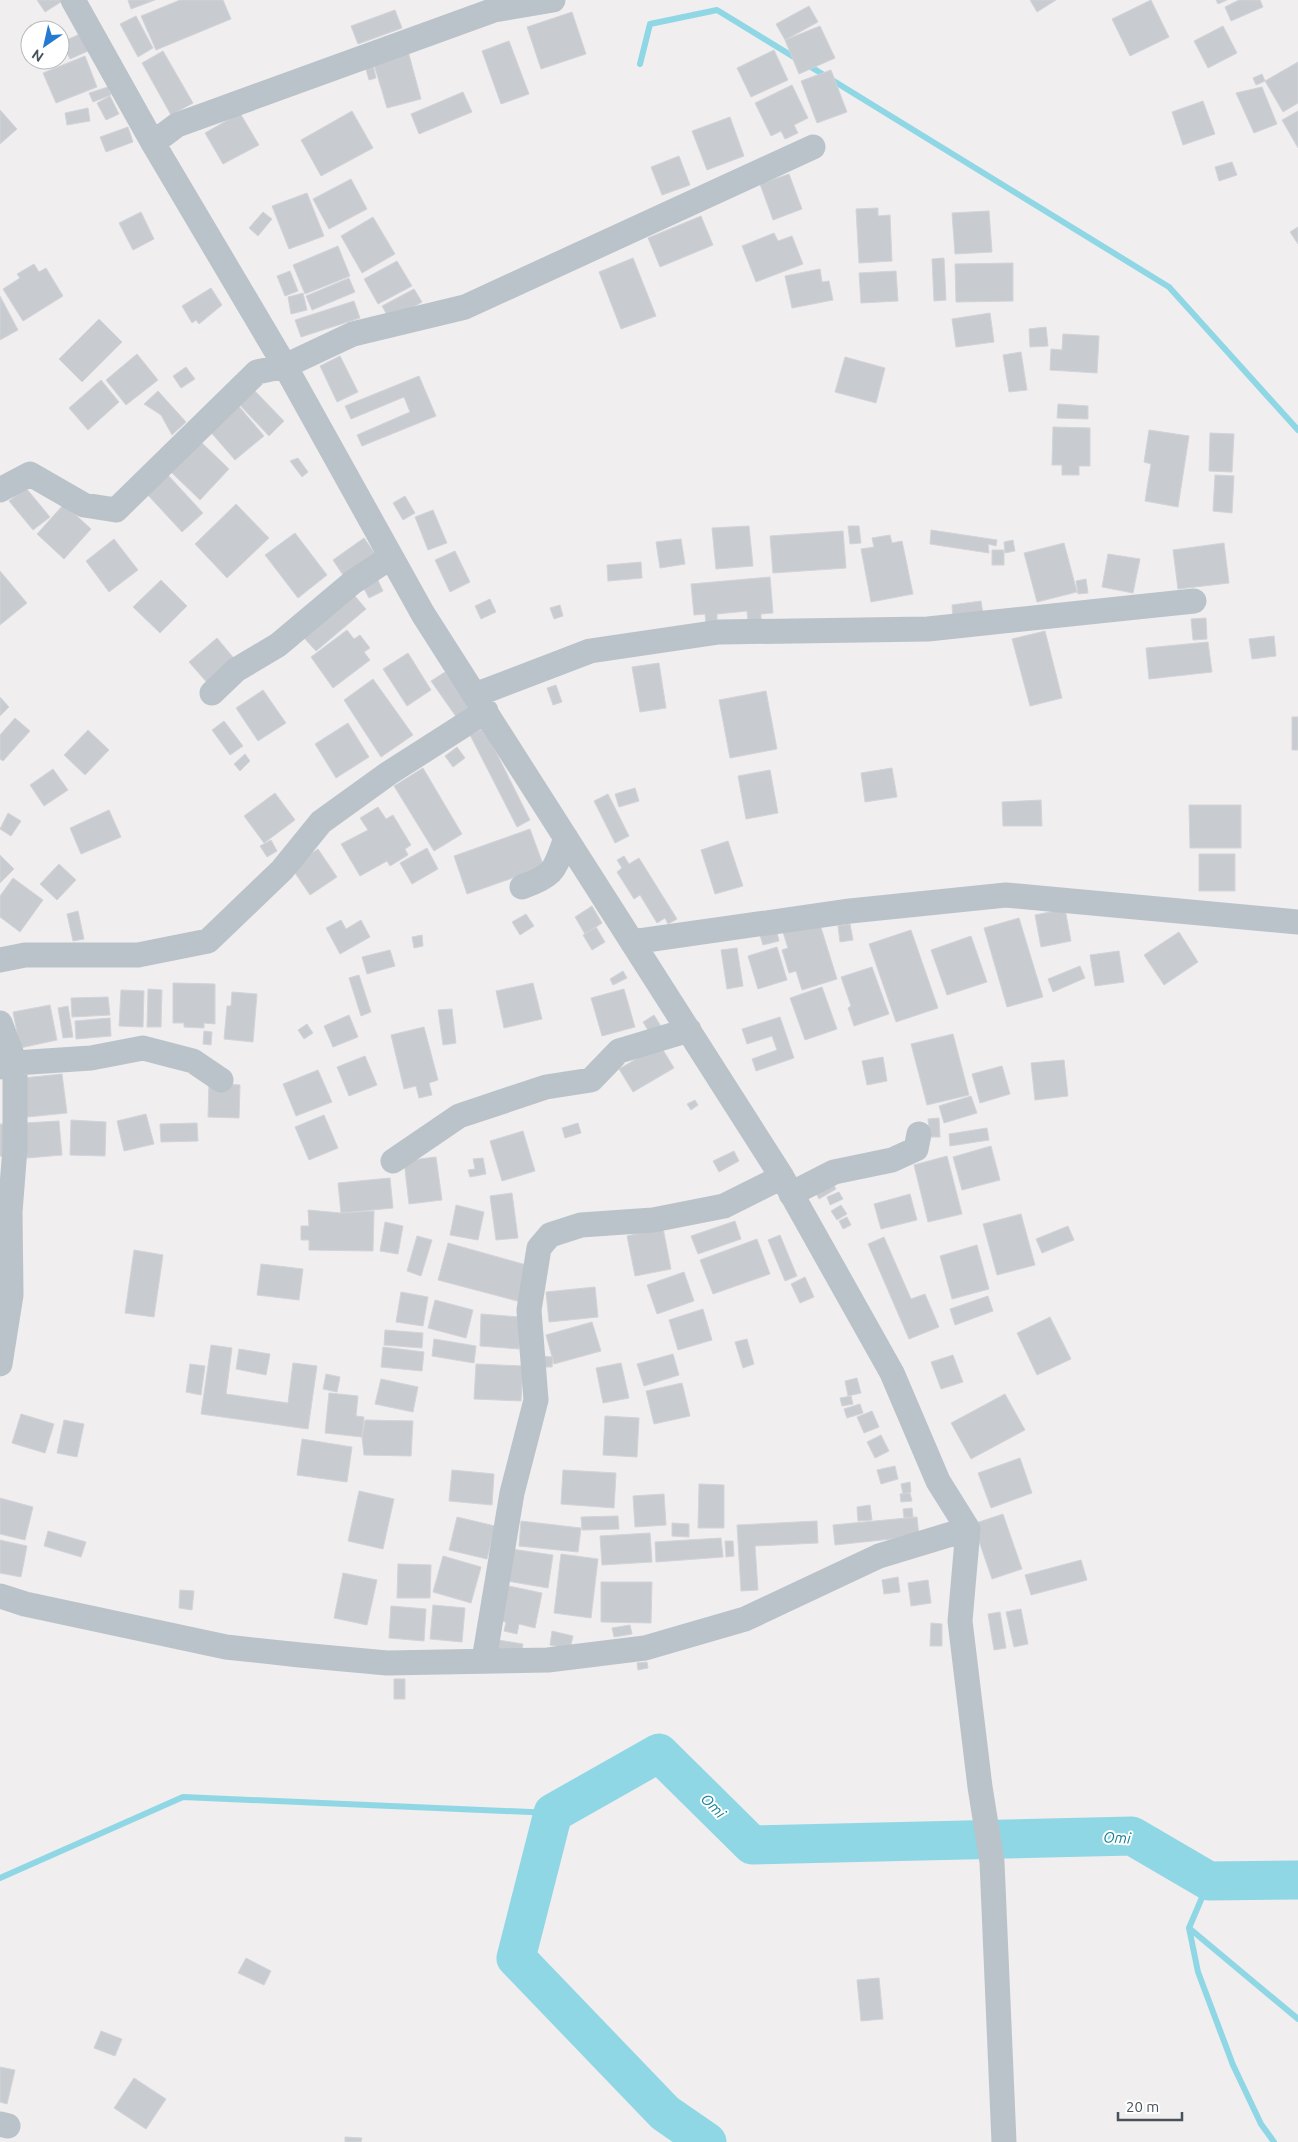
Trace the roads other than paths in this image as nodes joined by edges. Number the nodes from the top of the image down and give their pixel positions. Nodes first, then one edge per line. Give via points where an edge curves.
1 (73, 0) edge
2 (553, 0) edge
3 (152, 143) junction
4 (813, 147) dead end
5 (285, 366) junction
6 (0, 490) edge
7 (391, 557) junction
8 (1194, 601) dead end
9 (212, 693) dead end
10 (481, 703) junction
11 (566, 838) junction
12 (522, 887) dead end
13 (1298, 922) edge
14 (632, 942) junction
15 (0, 960) edge
16 (0, 1023) edge
17 (689, 1030) junction
18 (8, 1065) edge
19 (221, 1080) dead end
20 (920, 1134) dead end
21 (393, 1161) dead end
22 (786, 1186) junction
23 (0, 1364) edge
24 (968, 1529) junction
25 (0, 1596) edge
26 (484, 1660) junction
27 (1004, 2142) edge

1 - 3 street
2 - 3 street via 494,10 177,125
3 - 5 street
4 - 5 street via 465,307 353,334
5 - 6 street via 257,372 116,510 84,505 30,474
5 - 7 street
7 - 9 street via 353,582 278,645 236,670
7 - 10 street via 423,614
8 - 10 street via 928,629 719,632 590,651
10 - 11 street
10 - 15 street via 321,822 282,870 208,940 138,955 24,954
11 - 12 street via 554,869 546,878
11 - 14 street
13 - 14 street via 1006,895 850,911
14 - 17 street
16 - 18 street
17 - 21 street via 619,1051 591,1080 546,1088 459,1116
17 - 22 street
18 - 19 street via 91,1058 143,1048 193,1061
18 - 23 street via 15,1148 10,1212 11,1295
20 - 22 street via 916,1149 892,1160
22 - 24 street via 892,1373 938,1481
22 - 26 street via 724,1206 653,1220 581,1225 550,1235 539,1248 529,1310 536,1400 512,1493
24 - 26 street via 879,1556 746,1619 645,1648 548,1660
24 - 27 street via 960,1622 992,1862
25 - 26 street via 24,1604 226,1647 387,1663

